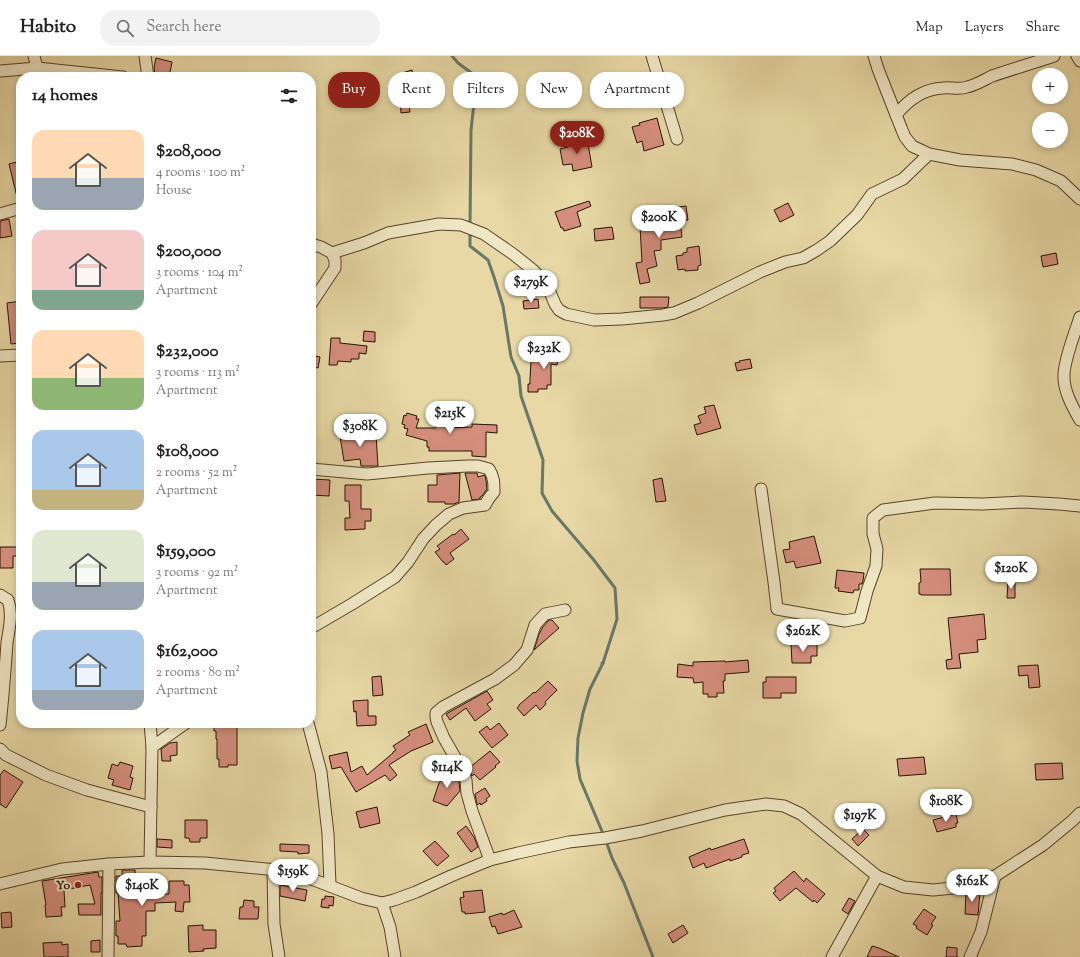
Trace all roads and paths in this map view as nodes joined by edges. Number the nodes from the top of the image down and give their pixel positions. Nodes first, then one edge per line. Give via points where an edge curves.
1 (34, 56) edge
2 (145, 56) edge
3 (652, 56) edge
4 (874, 56) edge
5 (1054, 56) edge
6 (1077, 56) edge
7 (1080, 61) edge
8 (37, 68) junction
9 (0, 71) edge
10 (75, 72) edge
11 (147, 72) edge
12 (896, 114) junction
13 (677, 139) dead end
14 (929, 154) junction
15 (1080, 199) edge
16 (16, 209) edge
17 (0, 214) edge
18 (316, 246) edge
19 (332, 253) junction
20 (316, 296) edge
21 (1080, 317) edge
22 (16, 355) edge
23 (0, 356) edge
24 (1080, 420) edge
25 (316, 470) edge
26 (761, 489) dead end
27 (1080, 506) edge
28 (0, 595) edge
29 (565, 610) dead end
30 (316, 625) edge
31 (0, 725) edge
32 (150, 728) edge
33 (179, 728) edge
34 (309, 728) edge
35 (152, 747) junction
36 (0, 749) edge
37 (151, 807) junction
38 (1080, 813) edge
39 (490, 860) junction
40 (150, 862) junction
41 (109, 864) junction
42 (273, 869) junction
43 (877, 876) junction
44 (995, 876) junction
45 (0, 884) edge
46 (330, 886) junction
47 (382, 903) junction
48 (108, 957) edge
49 (279, 957) edge
50 (395, 957) edge
51 (832, 957) edge
52 (970, 957) edge

1 - 8 street
2 - 11 street
3 - 13 street
4 - 12 street
5 - 12 street via 968,87 931,90 905,104
6 - 7 street
8 - 9 street
8 - 10 street
12 - 14 street via 905,137 912,146
14 - 15 street via 960,160 1012,164 1036,170 1061,181
14 - 19 street via 903,180 872,194 857,216 817,250 803,258 760,272 698,303 668,314 594,320 566,314 559,310 547,285 533,270 484,234 461,225 439,224 388,233
16 - 17 street
18 - 19 street
19 - 20 street via 335,260 334,268
21 - 24 street via 1064,374 1071,404
22 - 23 street
25 - 30 street via 367,474 478,466 489,469 494,482 494,492 485,505 463,508 449,514 423,539 395,577
26 - 27 street via 777,608 845,621 860,618 876,566 877,549 873,534 873,518 883,510 935,503 1023,502
28 - 31 street via 8,600 10,623
29 - 39 street via 545,614 535,625 527,650 514,665 436,713 444,738 466,780 472,811
32 - 35 street
33 - 35 street
34 - 46 street via 321,772 328,834
35 - 37 street
36 - 37 street via 6,755 53,777 87,790
37 - 40 street
38 - 44 street via 1043,845
39 - 43 street via 569,842 642,831 725,810 766,804 784,806 801,814
39 - 47 street via 416,892
40 - 41 street
40 - 42 street via 205,863
41 - 45 street via 62,870
41 - 48 street
42 - 46 street via 287,871
42 - 49 street via 274,924
43 - 44 street via 904,887 933,890 963,887
43 - 51 street
44 - 52 street via 980,932
46 - 47 street
47 - 50 street via 390,927

